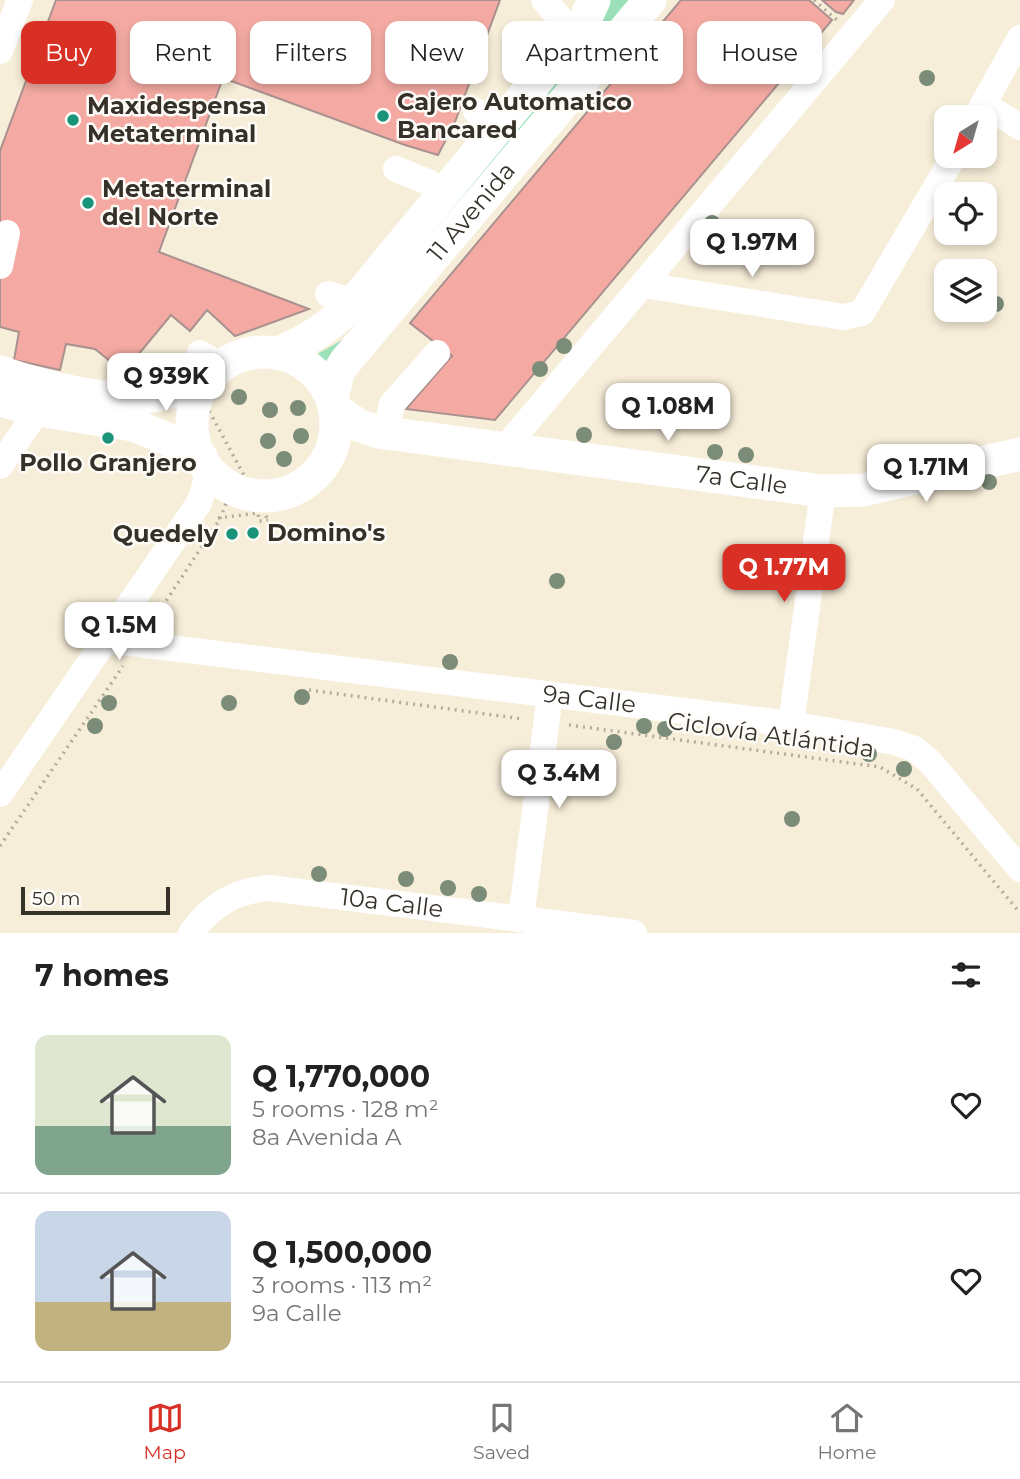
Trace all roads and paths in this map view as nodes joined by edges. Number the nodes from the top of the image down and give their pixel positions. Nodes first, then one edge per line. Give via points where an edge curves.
1 (20, 0) edge
2 (544, 0) edge
3 (650, 0) edge
4 (814, 0) edge
5 (882, 0) edge
6 (588, 1) edge
7 (561, 21) edge
8 (579, 21) edge
9 (839, 22) dead end
10 (1020, 38) edge
11 (0, 51) edge
12 (524, 84) edge
13 (982, 105) edge
14 (998, 118) edge
15 (1020, 127) edge
16 (947, 168) edge
17 (396, 169) dead end
18 (444, 193) junction
19 (7, 233) dead end
20 (0, 266) edge
21 (644, 285) junction
22 (437, 352) dead end
23 (278, 353) junction
24 (0, 372) edge
25 (209, 375) junction
26 (0, 400) edge
27 (333, 404) junction
28 (37, 410) junction
29 (382, 433) junction
30 (333, 446) junction
31 (505, 448) junction
32 (1020, 454) edge
33 (0, 466) edge
34 (217, 474) junction
35 (823, 491) junction
36 (199, 503) junction
37 (220, 519) junction
38 (105, 640) junction
39 (138, 644) junction
40 (301, 689) dead end
41 (550, 695) junction
42 (547, 722) junction
43 (791, 724) junction
44 (0, 794) edge
45 (0, 846) edge
46 (1020, 869) edge
47 (1020, 913) edge
48 (536, 924) edge
49 (191, 933) edge
50 (634, 933) edge

1 - 11 street
2 - 7 street
3 - 27 main road, 11 Avenida via 352,354 338,373
4 - 9 path
5 - 21 street
6 - 8 main road, 11 Avenida
10 - 13 street
12 - 18 main road, 11 Avenida via 487,120
14 - 15 street
16 - 21 street via 862,313 843,317
17 - 18 street
18 - 23 main road, 11 Avenida via 341,298 339,318
19 - 20 street
21 - 31 street
22 - 29 street via 392,404
23 - 25 main road via 236,358
23 - 27 main road via 301,362 320,378
24 - 25 main road via 128,399 157,386
25 - 34 main road via 198,395 194,437
25 - 37 path via 268,520 259,521 258,513
26 - 28 main road
27 - 29 main road, 7a Calle via 358,425
27 - 30 main road, 11 Avenida via 337,428
28 - 33 street
28 - 34 main road via 133,425 163,437
29 - 30 main road, 7a Calle via 356,436
29 - 31 main road, 7a Calle
30 - 34 main road via 314,476 284,493 248,494
31 - 35 main road, 7a Calle
32 - 35 main road, 7a Calle via 872,489
34 - 36 street
34 - 37 path
35 - 43 street
36 - 37 path
36 - 38 street
37 - 39 path
38 - 39 street, 9a Calle
38 - 44 street
39 - 41 street, 9a Calle
39 - 45 path
40 - 42 path, Ciclovía Atlántida
41 - 42 street
41 - 43 street, 9a Calle
42 - 47 path, Ciclovía Atlántida via 880,767 917,789
42 - 48 street
43 - 46 street, 9a Calle via 915,749
48 - 49 street, 10a Calle via 257,889 212,908
48 - 50 street, 10a Calle

